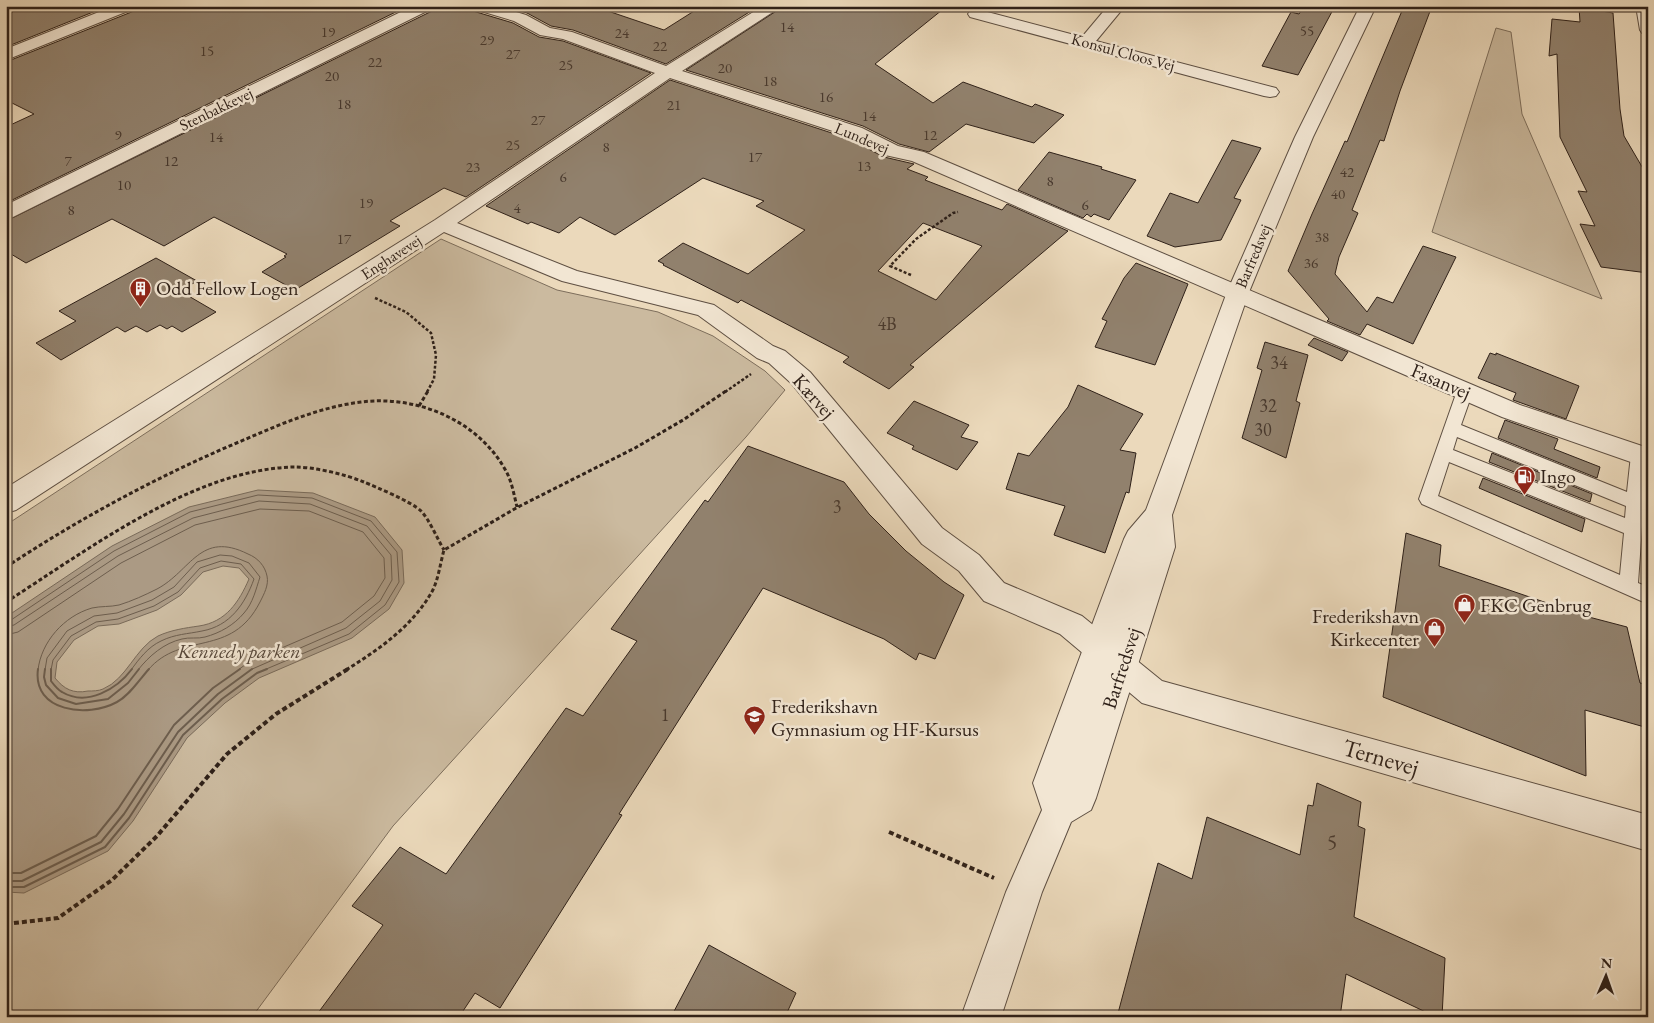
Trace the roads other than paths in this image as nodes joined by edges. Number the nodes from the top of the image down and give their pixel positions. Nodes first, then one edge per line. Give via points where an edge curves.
1 (128, 6) edge
2 (426, 6) edge
3 (479, 6) edge
4 (774, 6) edge
5 (1117, 6) edge
6 (1368, 6) edge
7 (1644, 6) edge
8 (976, 14) dead end
9 (1648, 30) edge
10 (1086, 42) junction
11 (6, 55) edge
12 (668, 72) junction
13 (1270, 92) dead end
14 (6, 213) edge
15 (442, 224) junction
16 (1238, 292) junction
17 (1465, 391) junction
18 (1452, 428) junction
19 (1444, 453) junction
20 (1643, 457) edge
21 (1640, 498) edge
22 (6, 502) edge
23 (1633, 530) junction
24 (1628, 587) junction
25 (1648, 596) edge
26 (1110, 658) junction
27 (1648, 832) edge
28 (981, 1017) edge

1 - 11 street
2 - 14 street, Stenbakkevej
3 - 12 street, Lundevej
4 - 12 street, Enghavevej
5 - 10 street
6 - 16 street, Barfredsvej via 1304,136
7 - 9 street
8 - 10 street, Konsul Cloos Vej
10 - 13 street, Konsul Cloos Vej
12 - 15 street, Enghavevej
12 - 16 street, Lundevej via 855,132 892,151 917,156
15 - 22 street, Enghavevej
15 - 26 street, Kærvej via 570,276 706,310 777,357 801,378 932,536 969,563 994,592 1071,625
16 - 17 street, Fasanvej
16 - 26 street, Barfredsvej via 1158,515 1162,547
17 - 18 lane
17 - 20 street, Fasanvej via 1511,411
18 - 19 lane
18 - 21 lane
19 - 23 lane
19 - 24 lane via 1428,500
20 - 21 lane
21 - 23 lane
23 - 24 lane
24 - 25 lane
26 - 27 street, Ternevej via 1153,693
26 - 28 street, Barfredsvej via 1079,798 1059,810 1024,892

